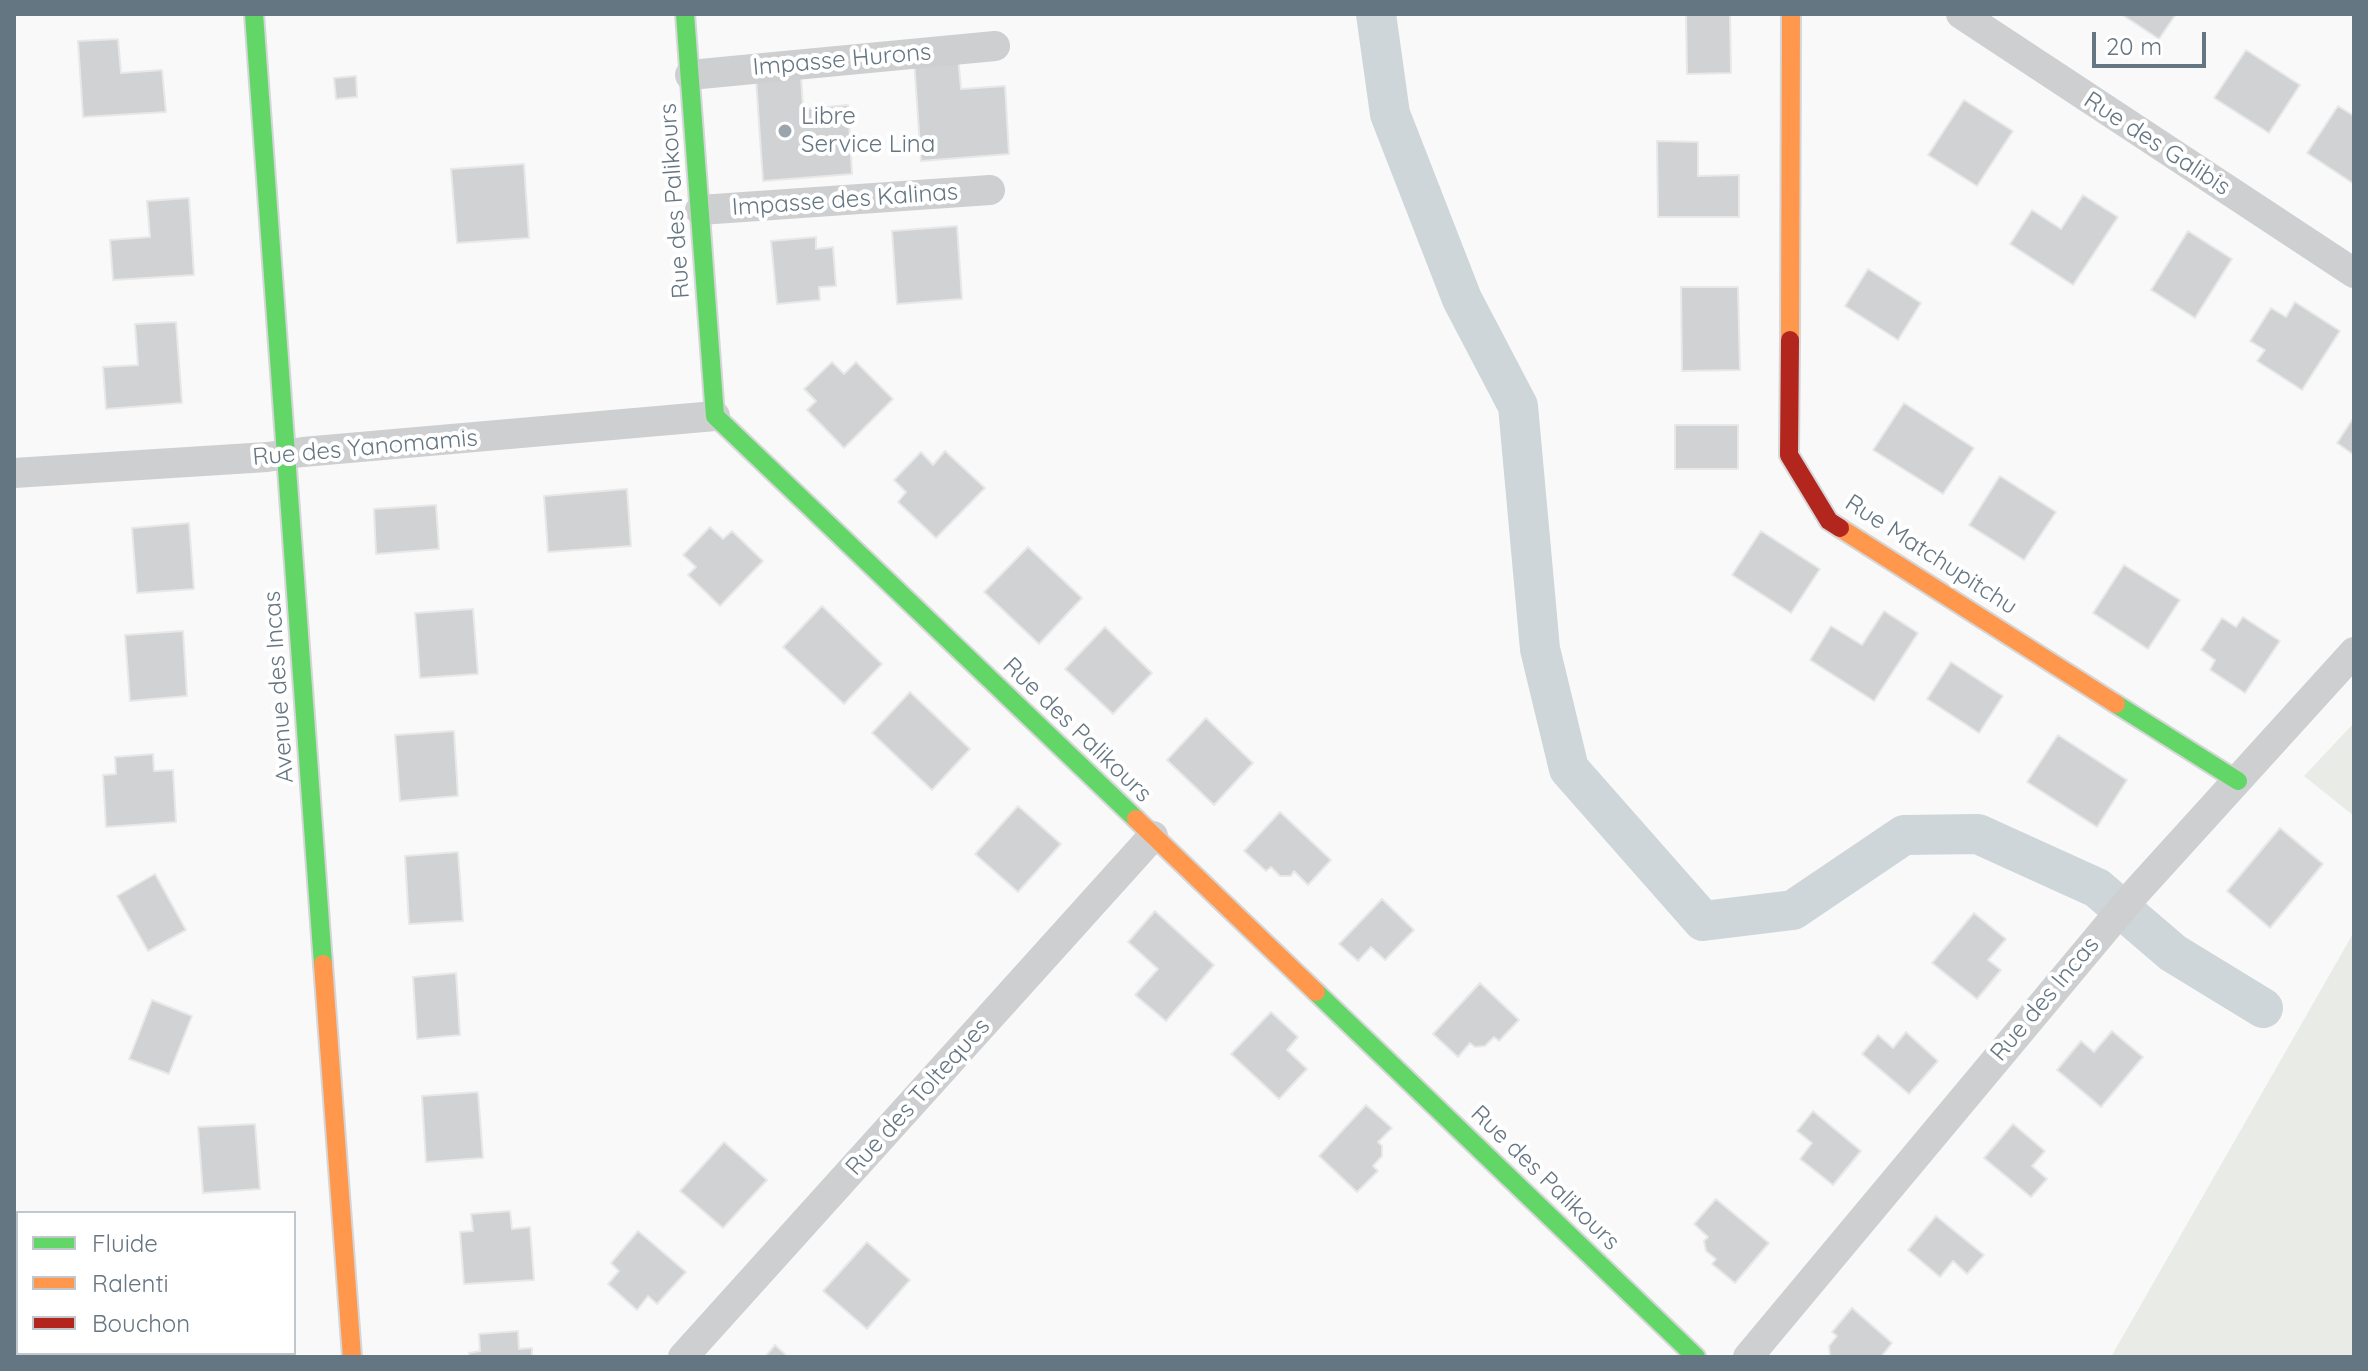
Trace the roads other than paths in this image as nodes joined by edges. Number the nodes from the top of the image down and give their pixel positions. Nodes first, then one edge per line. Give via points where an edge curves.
1 (254, 14) edge
2 (685, 14) edge
3 (1791, 14) edge
4 (1961, 14) edge
5 (995, 46) dead end
6 (690, 75) junction
7 (990, 190) dead end
8 (700, 210) junction
9 (2354, 273) edge
10 (715, 416) junction
11 (286, 455) junction
12 (14, 473) edge
13 (2354, 652) edge
14 (2238, 781) junction
15 (1153, 836) junction
16 (352, 1357) edge
17 (683, 1357) edge
18 (1696, 1357) edge
19 (1748, 1357) edge

1 - 11 street, Avenue des Incas
2 - 6 street, Rue des Palikours
3 - 14 street, Rue Matchupitchu via 1789,455 1829,521
4 - 9 street, Rue des Galibis
5 - 6 street, Impasse Hurons
6 - 8 street, Rue des Palikours
7 - 8 street, Impasse des Kalinas
8 - 10 street, Rue des Palikours
10 - 11 street, Rue des Yanomamis
10 - 15 street, Rue des Palikours
11 - 12 street, Rue des Yanomamis
11 - 16 street, Avenue des Incas
13 - 14 street, Rue des Incas
14 - 19 street, Rue des Incas via 2107,926
15 - 17 street, Rue des Tolteques
15 - 18 street, Rue des Palikours

